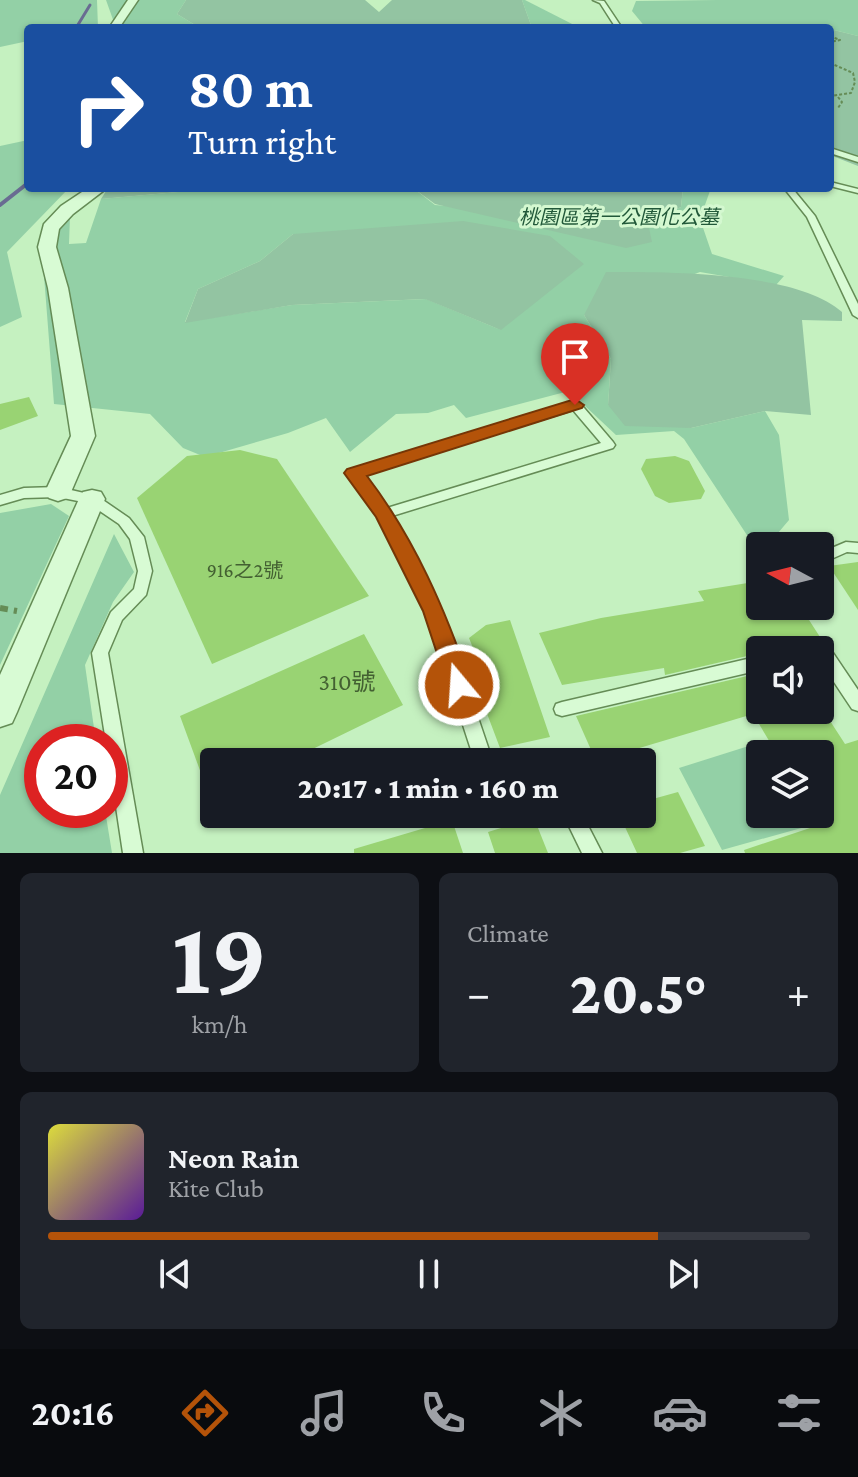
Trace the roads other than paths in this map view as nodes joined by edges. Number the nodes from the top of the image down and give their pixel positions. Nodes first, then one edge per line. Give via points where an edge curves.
1 (133, 0) edge
2 (595, 0) edge
3 (117, 24) edge
4 (616, 24) edge
5 (834, 151) edge
6 (858, 160) edge
7 (834, 185) edge
8 (858, 191) edge
9 (93, 192) edge
10 (791, 192) edge
11 (858, 315) edge
12 (58, 492) junction
13 (92, 499) junction
14 (0, 500) edge
15 (384, 514) junction
16 (858, 548) edge
17 (834, 553) edge
18 (746, 666) edge
19 (834, 668) edge
20 (858, 704) edge
21 (562, 709) dead end
22 (0, 712) edge
23 (479, 748) edge
24 (579, 828) edge
25 (133, 853) edge
26 (592, 853) edge

1 - 3 street
2 - 4 lane
5 - 6 lane
7 - 8 lane
9 - 12 street via 50,228 47,247 83,436
10 - 11 lane via 811,216
12 - 13 lane
12 - 14 lane
13 - 22 street
13 - 25 lane via 137,537 145,571 141,591 116,616 100,653
15 - 15 lane via 354,473 575,405 609,445
15 - 23 lane via 434,611
16 - 17 lane
18 - 21 lane
19 - 20 lane
24 - 26 lane

